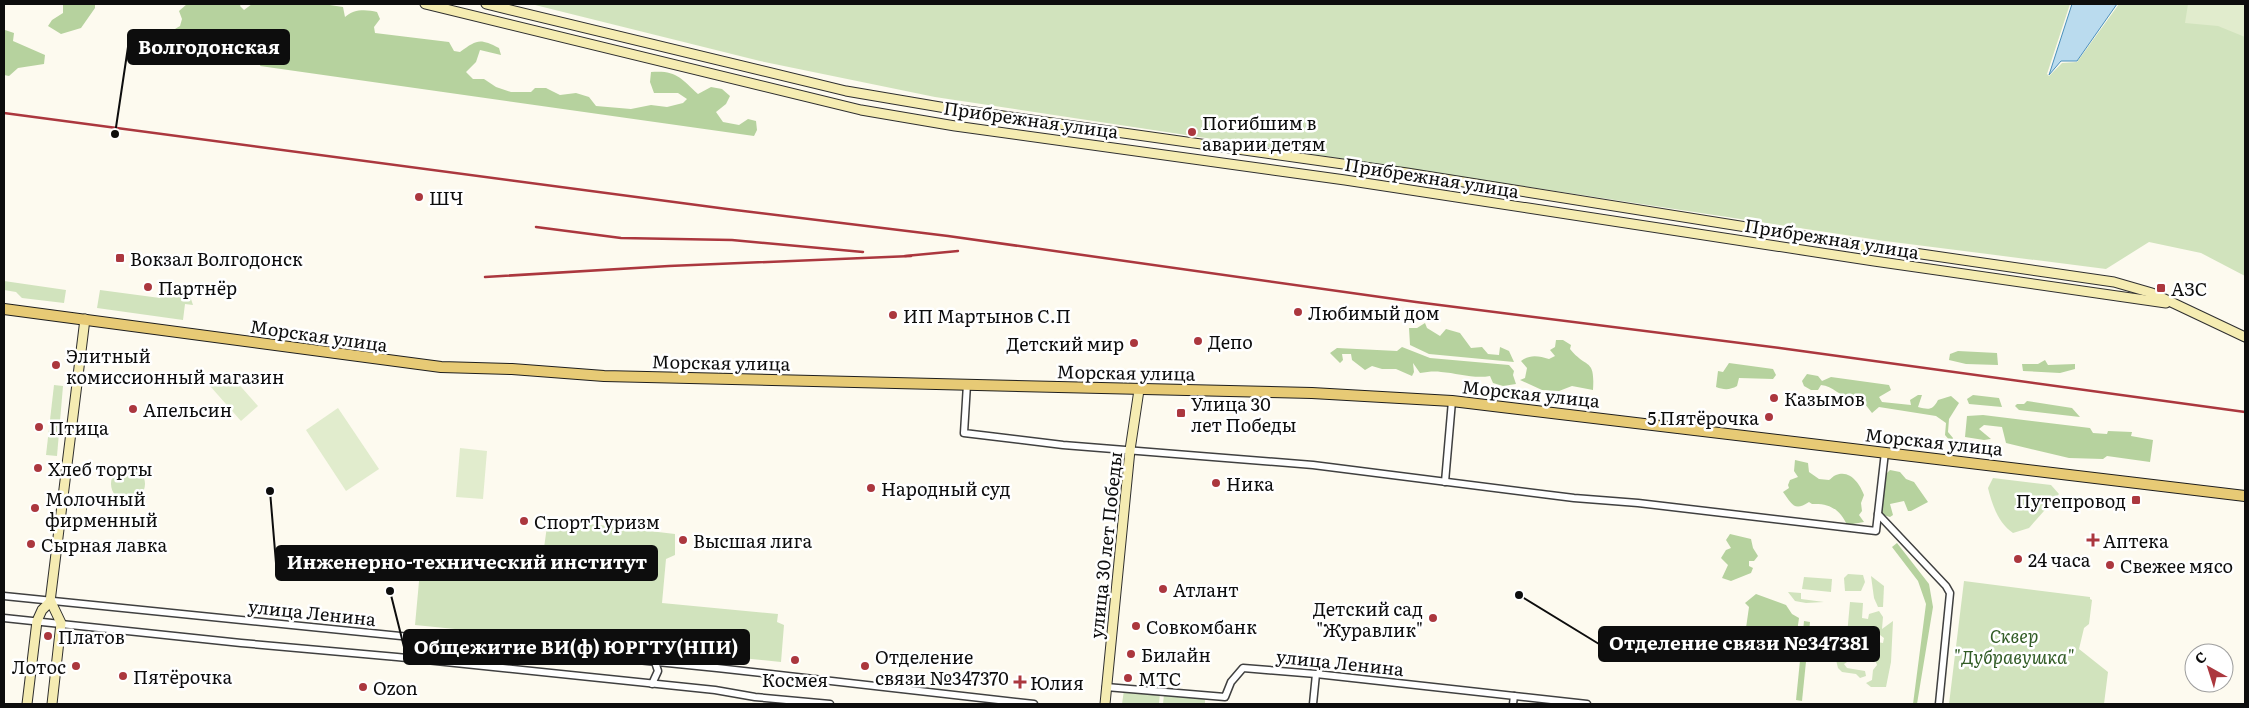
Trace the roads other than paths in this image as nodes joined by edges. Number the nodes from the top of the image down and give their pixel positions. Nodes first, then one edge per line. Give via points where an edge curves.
1 (425, 4) edge
2 (486, 4) edge
3 (2174, 304) junction
4 (4, 309) edge
5 (85, 319) junction
6 (2245, 337) edge
7 (967, 384) junction
8 (1138, 390) junction
9 (1452, 401) junction
10 (1130, 450) junction
11 (1885, 452) junction
12 (1445, 482) junction
13 (2245, 496) edge
14 (1878, 514) junction
15 (4, 596) edge
16 (51, 602) junction
17 (4, 618) edge
18 (37, 621) junction
19 (61, 623) junction
20 (654, 662) junction
21 (1316, 674) junction
22 (652, 684) junction
23 (1106, 687) junction
24 (1225, 696) junction
25 (1514, 696) junction
26 (27, 704) edge
27 (52, 704) edge
28 (830, 704) edge
29 (1034, 704) edge
30 (1105, 704) edge
31 (1224, 704) edge
32 (1313, 704) edge
33 (1513, 704) edge
34 (1587, 704) edge
35 (1939, 704) edge

1 - 3 main road, Прибрежная улица via 870,112
2 - 3 main road, Прибрежная улица via 865,94 1407,173 2114,282 2152,293
3 - 6 main road, Прибрежная улица
4 - 5 main road, Морская улица
5 - 7 main road, Морская улица via 441,367 595,376
5 - 16 main road
7 - 8 main road, Морская улица
7 - 10 street via 964,433
8 - 9 main road, Морская улица via 1312,393
8 - 10 main road, улица 30 лет Победы
9 - 11 main road, Морская улица
9 - 12 street
10 - 12 street via 1313,465
10 - 23 main road, улица 30 лет Победы
11 - 13 main road, Морская улица
11 - 14 street
12 - 14 street via 1876,531
14 - 35 street via 1950,593
15 - 16 street, улица Ленина
16 - 18 main road
16 - 19 main road
16 - 20 street, улица Ленина
17 - 18 street, улица Ленина
18 - 19 street, улица Ленина
18 - 26 main road
19 - 22 street, улица Ленина
19 - 27 main road
20 - 22 street via 658,671
20 - 29 street, улица Ленина
21 - 24 street, улица Ленина via 1242,668 1230,682
21 - 25 street, улица Ленина
21 - 32 street
22 - 28 street, улица Ленина
23 - 24 street
23 - 30 main road, улица 30 лет Победы
24 - 31 street
25 - 33 street
25 - 34 street, улица Ленина

